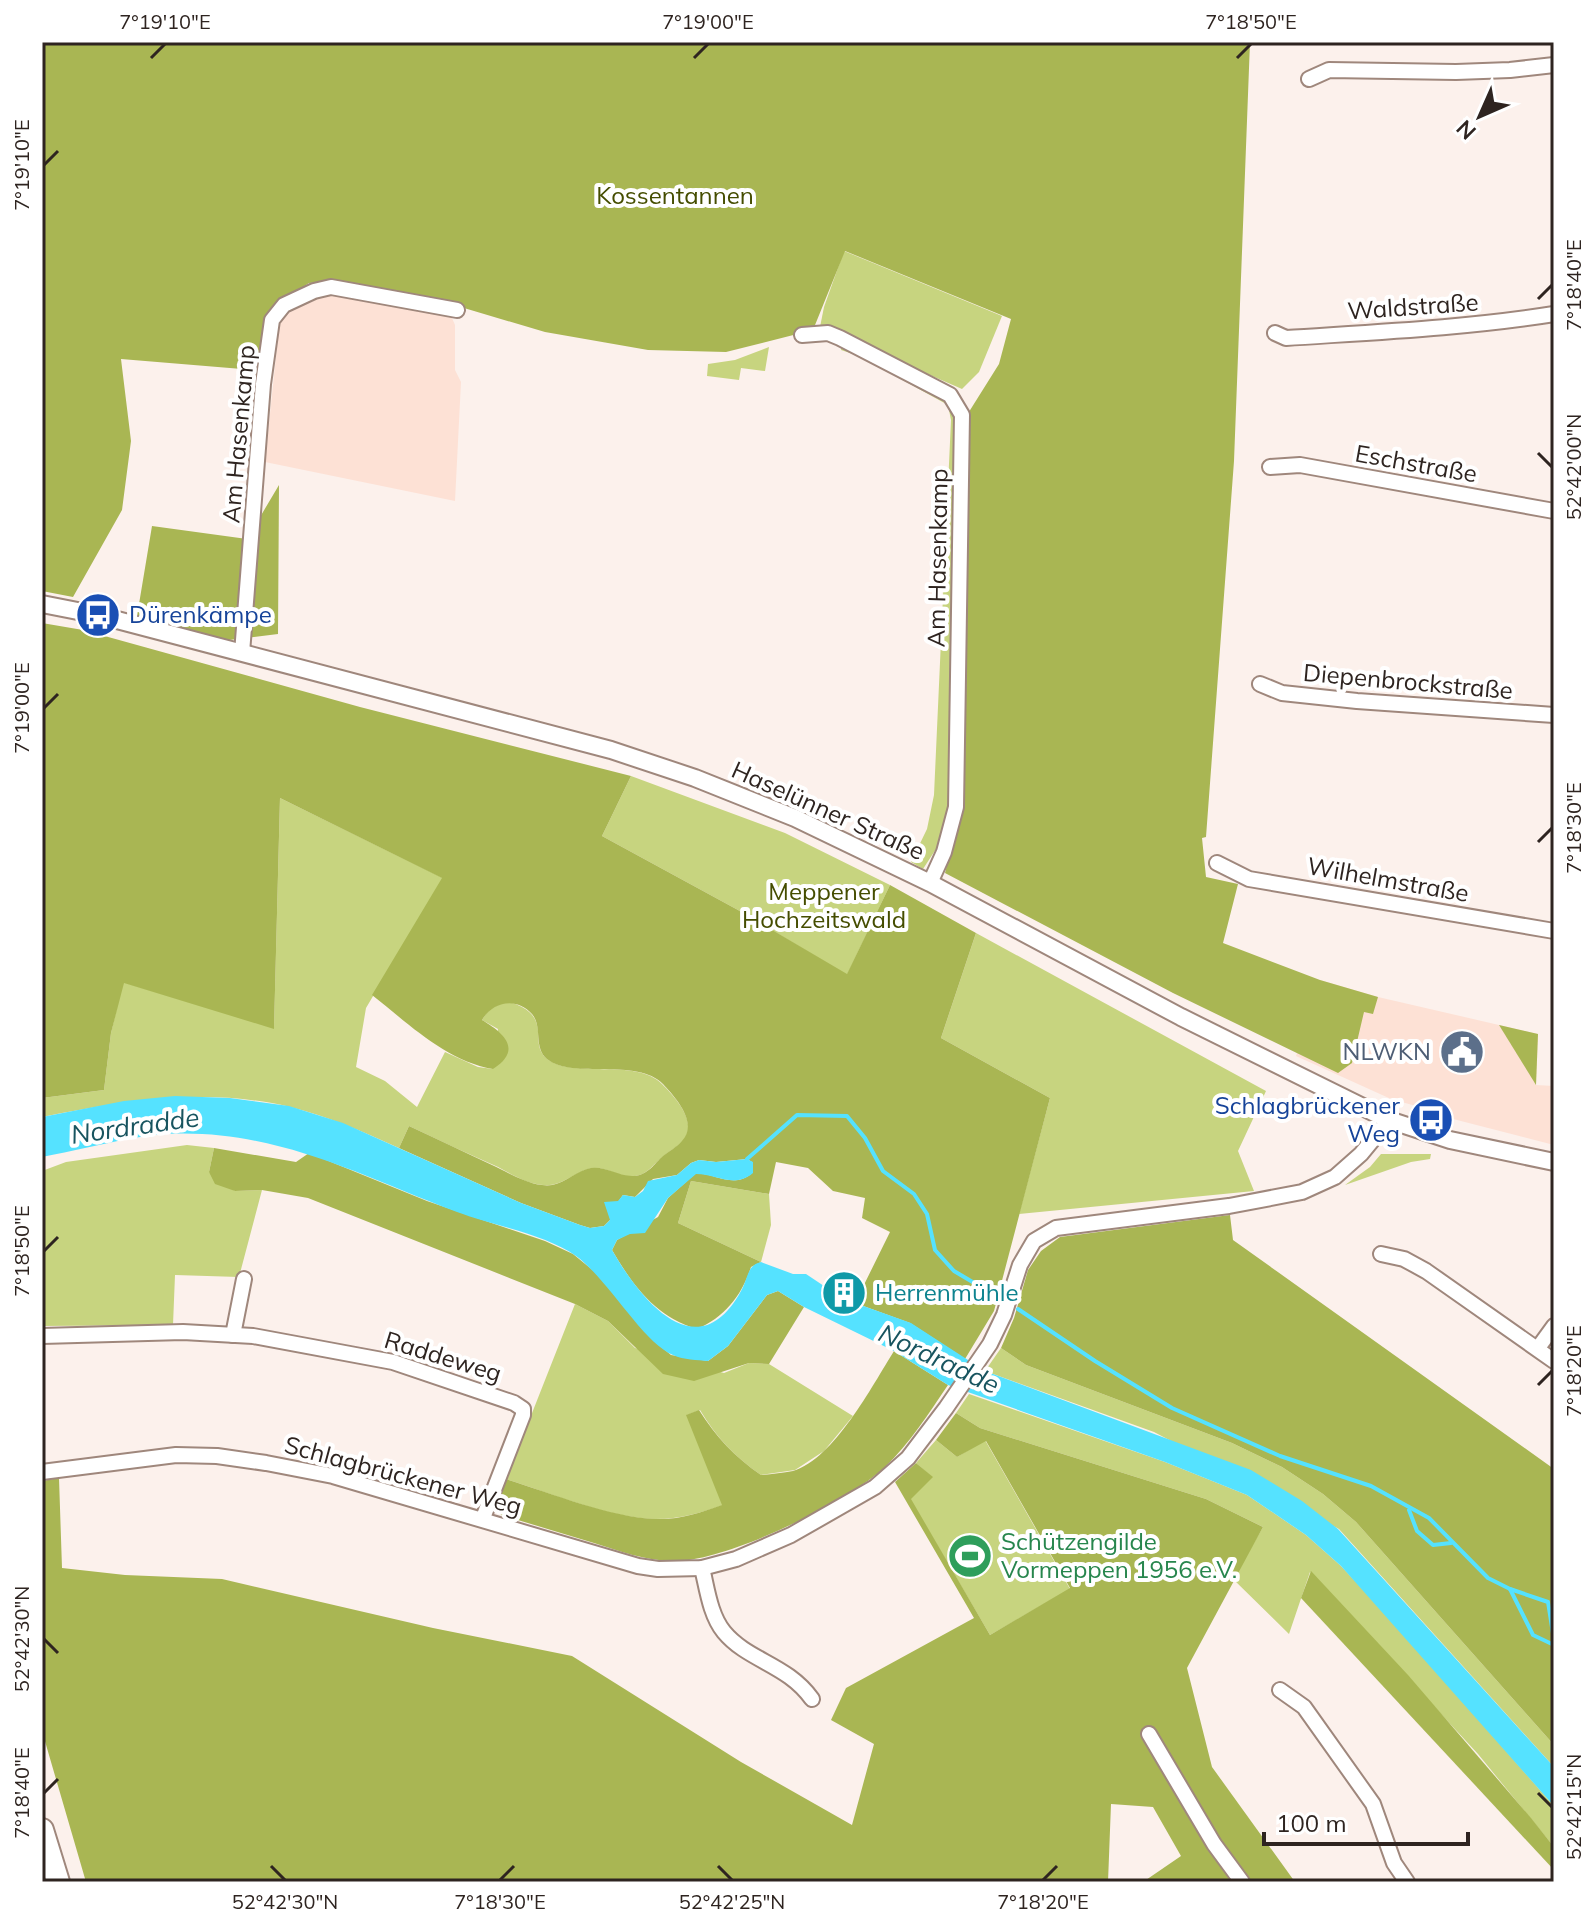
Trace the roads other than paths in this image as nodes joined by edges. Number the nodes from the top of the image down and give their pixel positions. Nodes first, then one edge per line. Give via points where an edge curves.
1 (1554, 65) edge
2 (1309, 79) dead end
3 (457, 310) dead end
4 (1554, 314) edge
5 (1275, 333) dead end
6 (802, 335) dead end
7 (1270, 467) dead end
8 (1554, 511) edge
9 (42, 604) edge
10 (242, 653) junction
11 (1260, 684) dead end
12 (1554, 715) edge
13 (1217, 863) dead end
14 (930, 883) junction
15 (1554, 931) edge
16 (1389, 1120) junction
17 (1554, 1162) edge
18 (1381, 1254) dead end
19 (244, 1279) dead end
20 (1554, 1326) edge
21 (233, 1335) junction
22 (42, 1336) edge
23 (1538, 1348) junction
24 (1554, 1361) edge
25 (42, 1472) edge
26 (483, 1518) junction
27 (702, 1568) junction
28 (1280, 1690) dead end
29 (812, 1699) dead end
30 (1149, 1734) dead end
31 (42, 1830) edge
32 (58, 1882) edge
33 (1242, 1882) edge
34 (1407, 1882) edge

1 - 2 street via 1456,72 1329,70
3 - 10 street, Am Hasenkamp via 331,287 284,305 272,320
4 - 5 street, Waldstraße via 1408,330 1286,338
6 - 14 street, Am Hasenkamp via 828,333 840,338 950,395 962,415 956,807
7 - 8 street, Eschstraße via 1300,465
9 - 10 street, Haselünner Straße
10 - 14 street, Haselünner Straße via 611,750 695,778 795,818
11 - 12 street, Diepenbrockstraße via 1282,693 1357,701
13 - 15 street, Wilhelmstraße via 1249,879
14 - 16 street, Haselünner Straße
16 - 17 street, Haselünner Straße via 1450,1140
16 - 27 street, Schlagbrückener Weg via 1335,1177 1302,1192 1056,1228 1034,1241 990,1344 908,1458 875,1487 791,1535
18 - 23 street via 1426,1271
19 - 21 street
20 - 23 street
21 - 22 street, Raddeweg
21 - 26 street, Raddeweg via 393,1362 523,1409
23 - 24 street
25 - 26 street, Schlagbrückener Weg via 142,1458 217,1456 333,1476
26 - 27 street, Schlagbrückener Weg via 638,1566
27 - 29 street via 723,1631 800,1682
28 - 34 street via 1304,1707 1373,1804 1394,1863
30 - 33 street
31 - 32 main road

